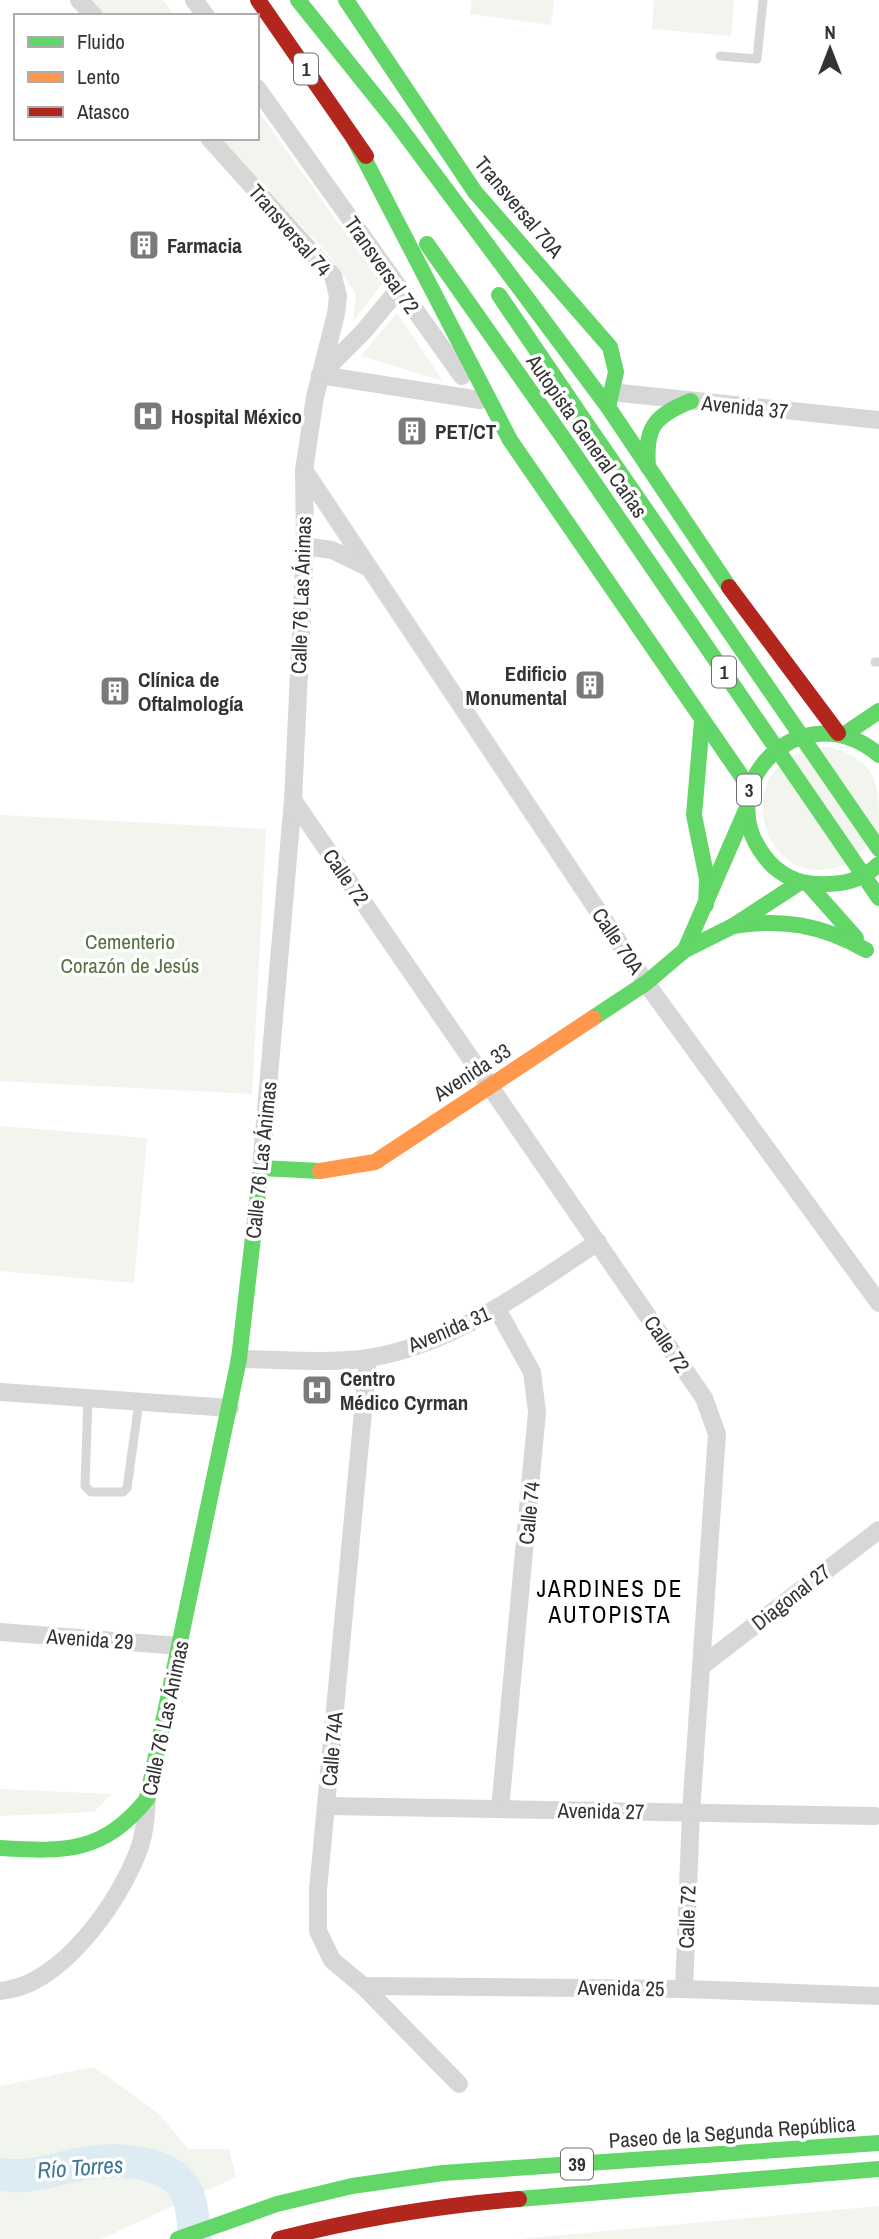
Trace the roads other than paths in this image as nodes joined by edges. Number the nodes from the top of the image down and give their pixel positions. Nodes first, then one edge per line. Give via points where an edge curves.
1 (79, 0) edge
2 (258, 0) edge
3 (298, 0) edge
4 (346, 0) edge
5 (762, 0) edge
6 (92, 14) edge
7 (720, 56) dead end
8 (259, 91) edge
9 (354, 139) junction
10 (211, 140) edge
11 (444, 215) dead end
12 (490, 282) dead end
13 (398, 290) junction
14 (320, 375) junction
15 (610, 399) junction
16 (480, 400) junction
17 (691, 401) junction
18 (879, 420) edge
19 (510, 440) junction
20 (648, 467) junction
21 (304, 470) junction
22 (305, 546) junction
23 (371, 570) junction
24 (759, 629) junction
25 (681, 690) junction
26 (879, 711) edge
27 (702, 721) junction
28 (841, 733) junction
29 (879, 755) edge
30 (749, 787) junction
31 (293, 800) junction
32 (746, 810) junction
33 (879, 849) edge
34 (879, 864) edge
35 (804, 884) junction
36 (879, 898) edge
37 (706, 905) junction
38 (733, 926) junction
39 (685, 950) junction
40 (866, 950) junction
41 (879, 964) edge
42 (646, 983) junction
43 (491, 1085) junction
44 (261, 1168) junction
45 (598, 1242) junction
46 (879, 1303) edge
47 (497, 1309) junction
48 (368, 1358) junction
49 (239, 1359) junction
50 (0, 1392) edge
51 (88, 1398) junction
52 (139, 1402) junction
53 (230, 1408) junction
54 (879, 1530) edge
55 (0, 1632) edge
56 (180, 1646) junction
57 (703, 1665) junction
58 (147, 1799) junction
59 (327, 1806) junction
60 (500, 1809) junction
61 (691, 1813) junction
62 (875, 1816) dead end
63 (0, 1848) edge
64 (363, 1986) junction
65 (684, 1989) junction
66 (2, 1991) edge
67 (879, 1996) edge
68 (459, 2084) dead end
69 (879, 2143) edge
70 (879, 2169) edge
71 (281, 2238) edge
72 (178, 2239) edge

1 - 6 street
2 - 9 main road, Autopista General Cañas / 1
3 - 11 main road, 1
3 - 15 main road
4 - 15 main road, Transversal 70A via 475,192 610,347 616,372
5 - 7 lane via 757,60
8 - 13 street, Transversal 72
9 - 19 main road
9 - 36 main road, Autopista General Cañas / 1, bridge
10 - 14 street, Transversal 74 via 333,276 336,314
12 - 33 main road, Autopista General Cañas / 1, bridge
13 - 14 street
13 - 16 street, Transversal 72
14 - 16 street
14 - 21 street, Calle 76 Las Ánimas
15 - 17 street, Avenida 37
15 - 20 main road
16 - 19 street, Transversal 72
17 - 18 street, Avenida 37
17 - 20 main road via 661,412 652,424 646,450
19 - 25 main road
20 - 24 main road
21 - 22 street, Calle 76 Las Ánimas
21 - 23 street, Calle 70A
22 - 23 street, Calle 70A via 332,550
22 - 31 street, Calle 76 Las Ánimas
23 - 42 street, Calle 70A
24 - 25 main road via 756,665 733,690 711,696
24 - 28 main road
25 - 27 main road
26 - 28 main road, 3
27 - 30 main road
27 - 37 main road via 694,815 705,866
28 - 29 main road via 869,745
28 - 30 main road, 3 via 815,732 783,744 759,766
30 - 32 main road, 3
31 - 43 street, Calle 72
31 - 44 street, Calle 76 Las Ánimas
32 - 35 main road, 3 via 750,834 761,855 778,872
32 - 37 main road, Avenida 33
34 - 35 main road via 844,884
35 - 38 main road, Avenida 33
35 - 40 main road
37 - 39 main road, Avenida 33
38 - 39 main road, Avenida 33
38 - 40 main road via 768,919 803,922 836,932
39 - 42 main road, Avenida 33
40 - 41 main road
42 - 43 main road, Avenida 33
42 - 46 street, Calle 70A
43 - 44 main road, Avenida 33 via 375,1162 347,1171 309,1174
43 - 45 street, Calle 72
44 - 49 main road, Calle 76 Las Ánimas
45 - 47 street, Avenida 31
45 - 57 street, Calle 72 via 704,1398 717,1434
47 - 48 street, Avenida 31 via 426,1341
47 - 60 street, Calle 74 via 532,1372 537,1412
48 - 49 street, Avenida 31
48 - 59 street, Calle 74A
49 - 53 main road, Calle 76 Las Ánimas
50 - 51 street
51 - 52 street
51 - 52 lane via 85,1486 90,1492 123,1492 127,1488
52 - 53 street
53 - 56 main road, Calle 76 Las Ánimas
54 - 57 street, Diagonal 27
55 - 56 street, Avenida 29
56 - 58 main road, Calle 76 Las Ánimas
57 - 61 street, Calle 72
58 - 63 main road via 121,1830 98,1844 49,1851
58 - 66 street, Calle 76 Las Ánimas via 140,1847 100,1919 71,1953 37,1979
59 - 60 street, Avenida 27
59 - 64 street, Calle 74A via 318,1931 332,1960
60 - 61 street, Avenida 27
61 - 62 street, Avenida 27
61 - 65 street, Calle 72
64 - 65 street, Avenida 25
64 - 68 street, Calle 74A
65 - 67 street, Avenida 25
69 - 72 main road, Paseo de la Segunda República / 39 via 443,2173 352,2186 277,2204
70 - 71 main road, 39 via 427,2207

